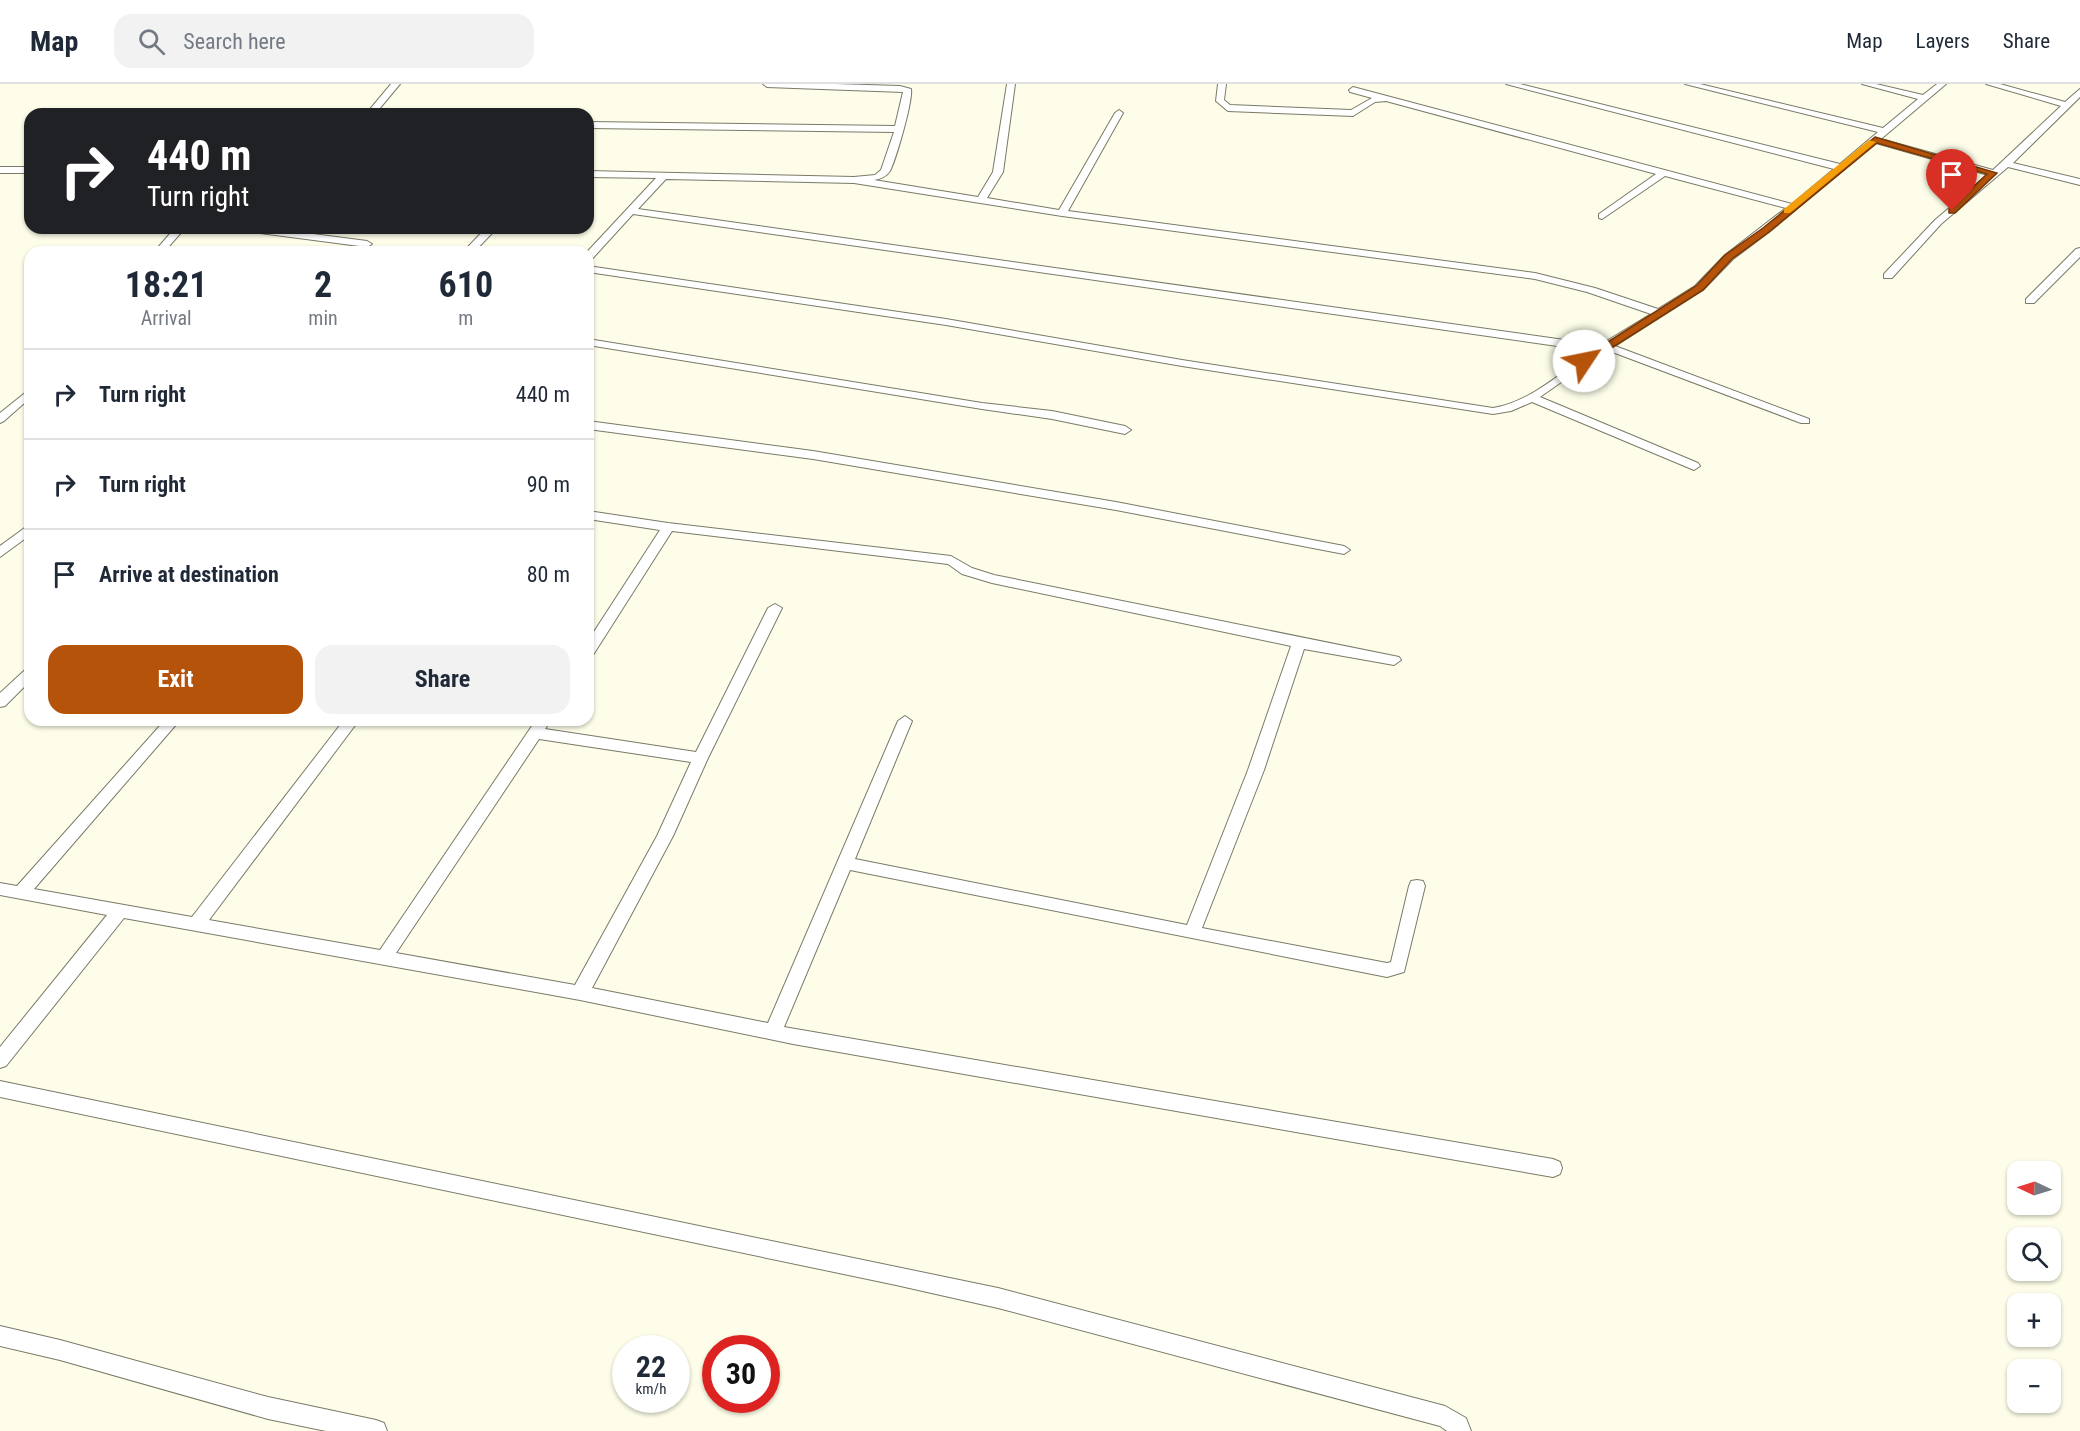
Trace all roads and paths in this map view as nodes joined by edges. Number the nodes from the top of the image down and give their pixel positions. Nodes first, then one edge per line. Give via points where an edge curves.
1 (396, 84) edge
2 (767, 84) edge
3 (777, 84) edge
4 (1011, 84) edge
5 (1222, 84) edge
6 (1510, 84) edge
7 (1689, 84) edge
8 (1866, 84) edge
9 (1942, 84) edge
10 (1990, 84) edge
11 (1353, 90) dead end
12 (2080, 92) edge
13 (1923, 98) junction
14 (1385, 99) junction
15 (2067, 105) junction
16 (375, 108) edge
17 (1119, 113) dead end
18 (594, 125) edge
19 (899, 129) junction
20 (1884, 131) junction
21 (1875, 140) junction
22 (2006, 164) junction
23 (1839, 167) junction
24 (0, 170) edge
25 (24, 170) edge
26 (1664, 173) junction
27 (1993, 173) junction
28 (594, 174) edge
29 (664, 175) junction
30 (854, 180) junction
31 (2080, 182) edge
32 (981, 200) junction
33 (1792, 207) junction
34 (630, 211) junction
35 (1062, 213) junction
36 (1602, 216) dead end
37 (175, 234) edge
38 (290, 234) edge
39 (486, 234) edge
40 (368, 244) dead end
41 (164, 246) edge
42 (474, 246) edge
43 (594, 250) edge
44 (2080, 251) edge
45 (594, 270) edge
46 (1888, 276) dead end
47 (2030, 301) dead end
48 (1660, 313) junction
49 (594, 343) edge
50 (1604, 347) junction
51 (24, 397) edge
52 (1532, 398) junction
53 (0, 419) edge
54 (1804, 421) dead end
55 (594, 426) edge
56 (1125, 430) dead end
57 (1694, 466) dead end
58 (594, 516) edge
59 (668, 527) junction
60 (24, 533) edge
61 (1344, 549) dead end
62 (0, 553) edge
63 (775, 608) dead end
64 (594, 643) edge
65 (1299, 643) junction
66 (1394, 660) dead end
67 (24, 679) edge
68 (0, 702) edge
69 (905, 721) dead end
70 (168, 726) edge
71 (347, 726) edge
72 (540, 727) edge
73 (700, 758) junction
74 (845, 864) junction
75 (1417, 886) dead end
76 (0, 889) edge
77 (20, 893) junction
78 (119, 912) junction
79 (195, 925) junction
80 (1192, 933) junction
81 (383, 959) junction
82 (580, 993) junction
83 (773, 1032) junction
84 (0, 1060) edge
85 (0, 1089) edge
86 (1552, 1168) dead end
87 (0, 1336) edge
88 (376, 1431) edge
89 (1460, 1431) edge

1 - 16 street
2 - 3 street
3 - 19 street via 908,91
4 - 32 street via 998,172
5 - 14 street via 1220,101 1228,108 1353,113 1373,100
6 - 23 street
7 - 20 street
8 - 13 street
9 - 13 street
10 - 15 street
11 - 14 street
12 - 15 street
13 - 20 street
14 - 26 street
15 - 22 street
17 - 35 street
18 - 19 street
19 - 30 street via 885,171 878,177
20 - 21 street
21 - 23 street
21 - 27 street
22 - 27 street
22 - 31 street
23 - 33 street
24 - 25 street
26 - 33 street
26 - 36 street
27 - 46 street via 1938,222
28 - 29 street
29 - 30 street
29 - 34 street
30 - 32 street
32 - 35 street
33 - 48 street via 1729,257 1699,288
34 - 43 street
34 - 50 street via 1281,305
35 - 48 street via 1535,276
37 - 41 street
38 - 40 street
39 - 42 street
44 - 47 street
45 - 52 street via 934,320 1493,411
48 - 50 street
49 - 56 street via 1052,414
50 - 52 street
50 - 54 street
51 - 53 street
52 - 57 street
55 - 61 street via 813,455
58 - 59 street
59 - 64 street
59 - 65 street via 951,560 967,571 992,579
60 - 62 street
63 - 73 street
65 - 66 street
65 - 80 street via 1256,770
67 - 68 street
69 - 74 street
70 - 77 street
71 - 79 street
72 - 73 street
72 - 81 street
73 - 82 street via 665,836
74 - 80 street
74 - 83 street
75 - 80 street via 1398,967 1393,970
76 - 77 street
77 - 78 street
78 - 79 street
78 - 84 street
79 - 81 street
81 - 82 street
82 - 83 street
83 - 86 street
85 - 89 street via 998,1298 1445,1417
87 - 88 street via 268,1408

